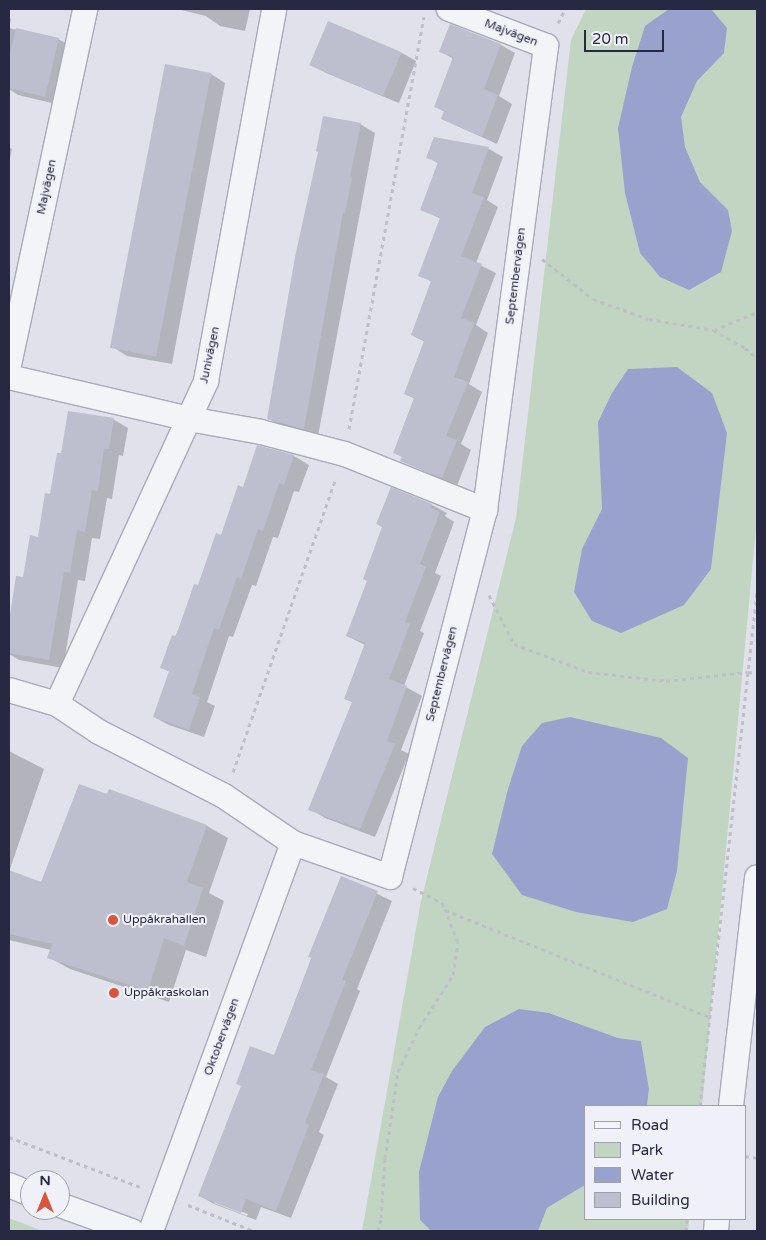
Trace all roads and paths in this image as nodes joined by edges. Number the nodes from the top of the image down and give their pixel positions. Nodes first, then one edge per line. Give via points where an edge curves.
1 (85, 9) edge
2 (274, 9) edge
3 (426, 9) edge
4 (449, 9) edge
5 (546, 46) joint
6 (520, 243) junction
7 (757, 312) edge
8 (713, 330) junction
9 (757, 358) edge
10 (9, 365) edge
11 (9, 377) edge
12 (189, 419) junction
13 (345, 454) junction
14 (485, 510) junction
15 (471, 560) junction
16 (757, 591) edge
17 (748, 672) junction
18 (757, 673) edge
19 (9, 690) edge
20 (57, 704) junction
21 (224, 796) junction
22 (293, 843) junction
23 (390, 877) junction
24 (757, 877) edge
25 (445, 910) junction
26 (710, 1018) junction
27 (700, 1105) edge
28 (730, 1105) edge
29 (9, 1137) edge
30 (164, 1196) junction
31 (70, 1209) edge
32 (132, 1231) edge
33 (151, 1231) edge
34 (254, 1231) edge
35 (378, 1231) edge

1 - 10 street, Majvägen
2 - 12 street, Junivägen via 206,382
3 - 13 path
4 - 5 street, Majvägen
5 - 6 street, Septembervägen
6 - 8 path via 593,299 649,319
6 - 14 street, Septembervägen
7 - 8 path
8 - 9 path via 746,348
11 - 12 street
12 - 13 street via 262,432
12 - 20 street, Junivägen
13 - 14 street
13 - 21 path
14 - 15 street, Septembervägen
15 - 17 path via 514,644 588,672 666,681
15 - 23 street, Septembervägen
16 - 17 path
17 - 18 path
17 - 26 path
19 - 20 street
20 - 21 street via 99,732
21 - 22 street
22 - 23 street
22 - 30 street, Oktobervägen
23 - 25 path via 442,903
24 - 28 street
25 - 26 path
25 - 35 path via 458,942 453,976 419,1028 398,1072
26 - 27 path
29 - 30 path
30 - 33 street, Oktobervägen
30 - 34 path
31 - 32 street

